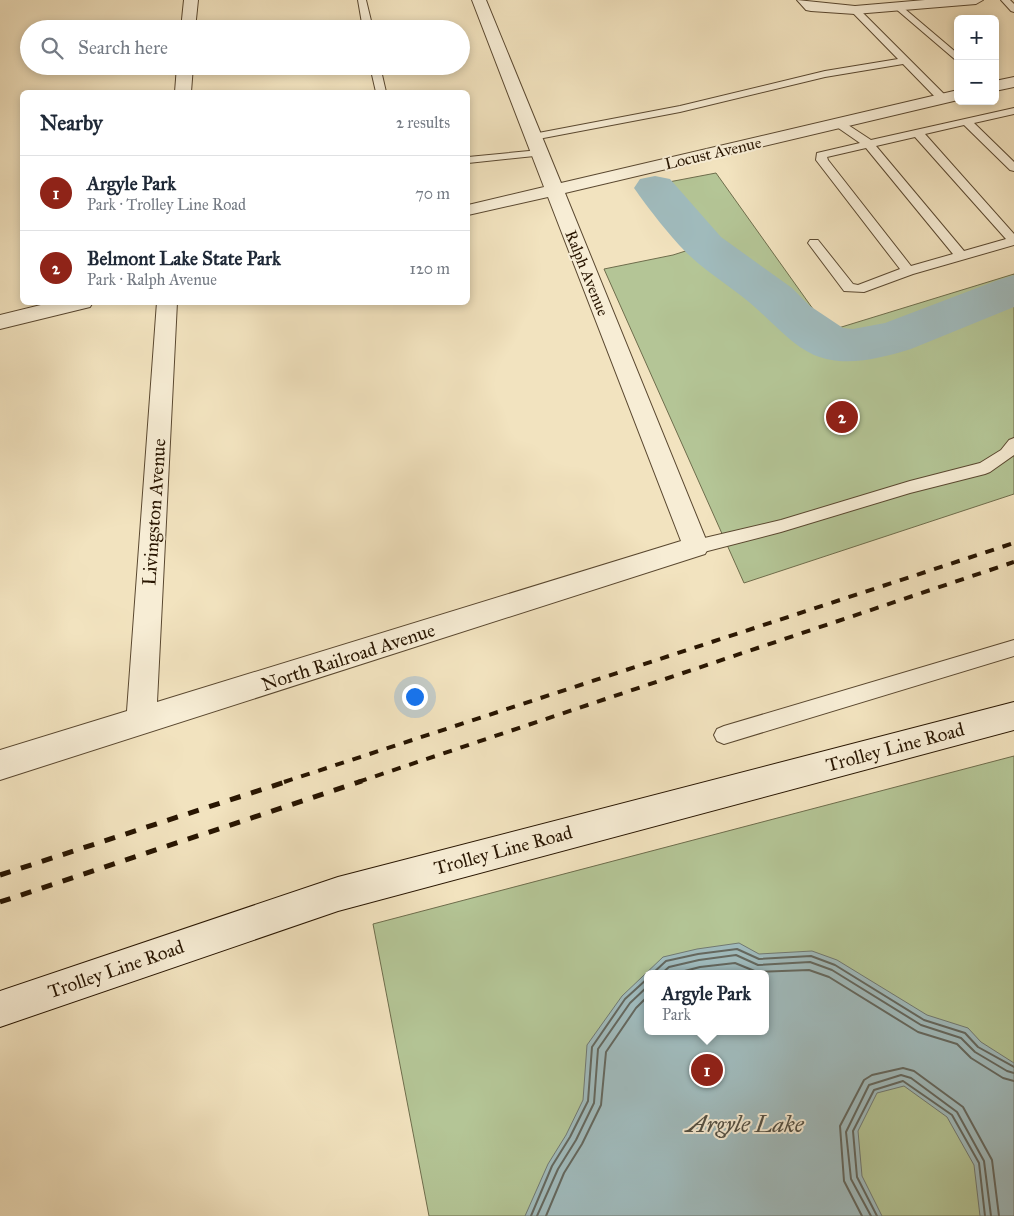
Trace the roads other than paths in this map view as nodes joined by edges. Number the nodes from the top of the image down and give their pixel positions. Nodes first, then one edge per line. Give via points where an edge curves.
1 (191, 0) edge
2 (362, 0) edge
3 (479, 0) edge
4 (804, 0) edge
5 (976, 0) edge
6 (1005, 0) edge
7 (899, 7) junction
8 (1014, 9) edge
9 (855, 10) junction
10 (189, 20) edge
11 (366, 20) edge
12 (954, 55) edge
13 (906, 61) junction
14 (185, 75) edge
15 (377, 75) edge
16 (1014, 82) edge
17 (999, 85) edge
18 (183, 90) edge
19 (381, 90) edge
20 (951, 97) edge
21 (1014, 111) edge
22 (967, 122) junction
23 (838, 123) junction
24 (918, 134) junction
25 (869, 144) junction
26 (536, 145) junction
27 (470, 160) edge
28 (1014, 168) edge
29 (554, 190) junction
30 (470, 210) edge
31 (1014, 241) edge
32 (814, 244) dead end
33 (961, 256) junction
34 (908, 271) junction
35 (71, 305) edge
36 (167, 305) edge
37 (0, 322) edge
38 (1014, 444) edge
39 (696, 546) junction
40 (1014, 648) edge
41 (1014, 716) edge
42 (141, 722) junction
43 (724, 735) dead end
44 (0, 765) edge
45 (0, 1009) edge

1 - 10 street
2 - 11 lane
3 - 26 street, Ralph Avenue
4 - 9 street via 811,7
5 - 7 street
6 - 8 lane
7 - 9 street
7 - 12 lane
9 - 13 lane
13 - 20 lane
13 - 26 lane via 825,74
14 - 18 street
15 - 19 lane
16 - 17 street
20 - 23 street, Locust Avenue
21 - 22 lane
22 - 24 lane
22 - 28 lane
23 - 25 lane
23 - 29 street, Locust Avenue
24 - 25 lane
24 - 31 lane
25 - 33 lane
25 - 34 lane via 821,155 822,160
26 - 27 lane
26 - 29 street, Ralph Avenue
29 - 30 street, Locust Avenue
29 - 39 street, Ralph Avenue
31 - 33 lane
32 - 34 lane via 849,288 859,289
33 - 34 lane
35 - 37 street
36 - 42 street, Livingston Avenue
38 - 39 lane via 1006,454 984,468 910,486 781,526
39 - 42 street, North Railroad Avenue
40 - 43 lane
41 - 45 street, Trolley Line Road via 338,894
42 - 44 street, North Railroad Avenue

